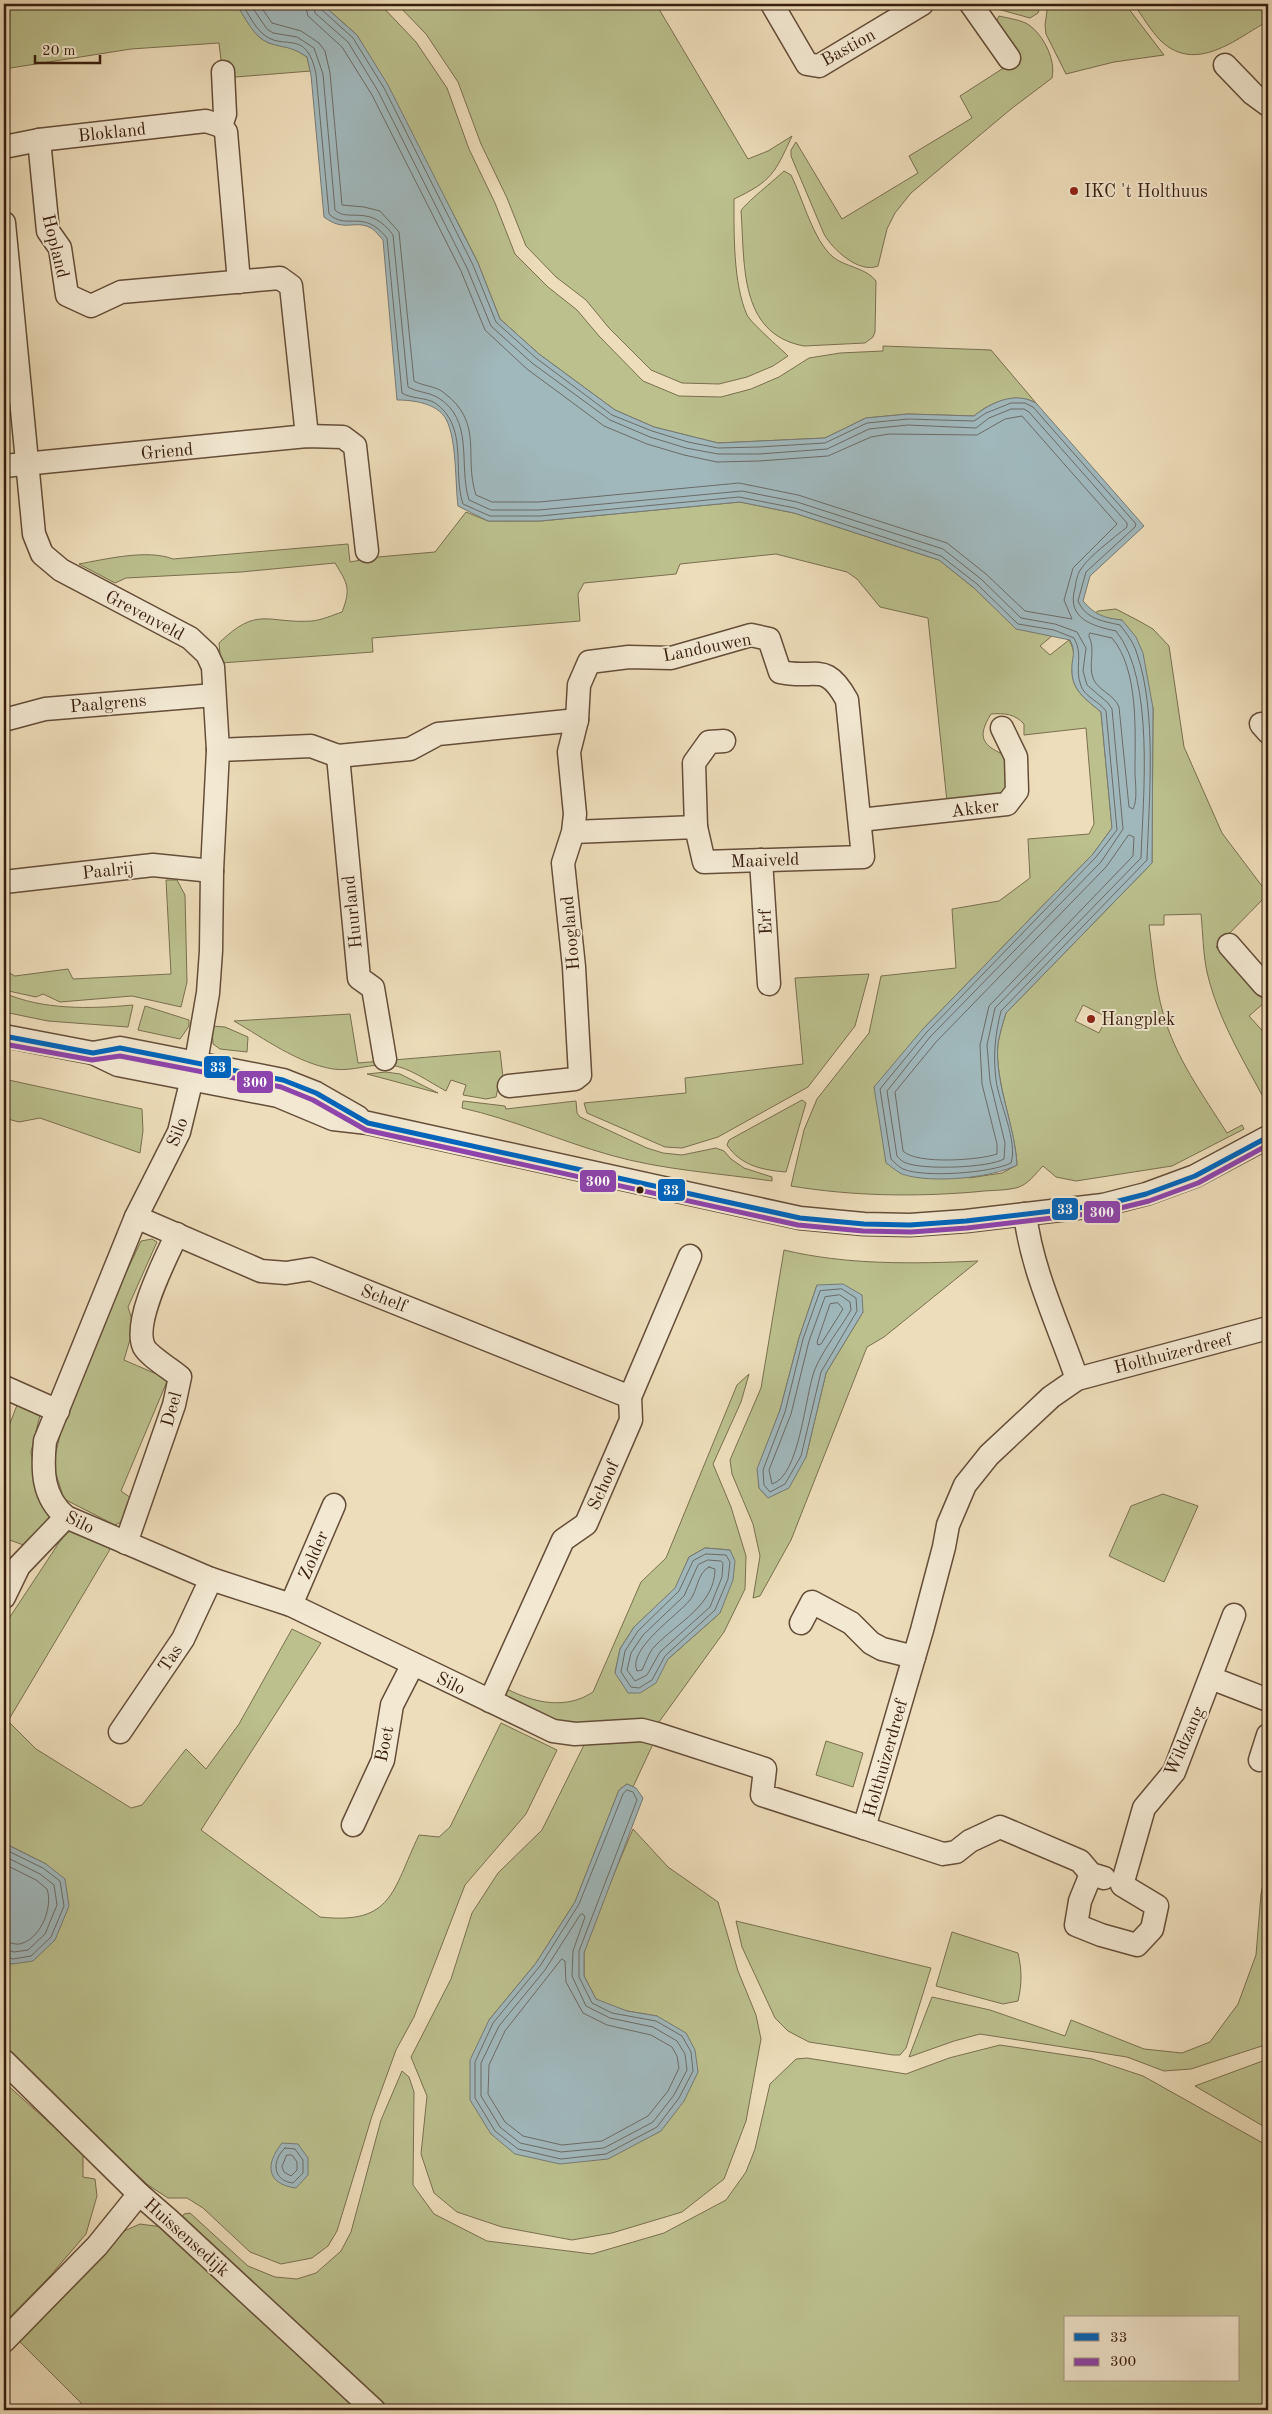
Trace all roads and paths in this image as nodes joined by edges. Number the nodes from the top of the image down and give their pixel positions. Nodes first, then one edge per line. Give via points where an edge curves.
1 (772, 4) edge
2 (922, 4) edge
3 (971, 4) edge
4 (1009, 58) dead end
5 (1225, 65) dead end
6 (223, 72) dead end
7 (1268, 105) edge
8 (221, 126) junction
9 (38, 140) junction
10 (4, 147) edge
11 (4, 223) edge
12 (239, 282) junction
13 (8, 302) edge
14 (308, 436) junction
15 (27, 464) junction
16 (4, 466) edge
17 (367, 551) dead end
18 (214, 694) junction
19 (4, 720) edge
20 (577, 720) junction
21 (1002, 728) dead end
22 (724, 741) dead end
23 (218, 750) junction
24 (338, 756) junction
25 (860, 820) junction
26 (696, 827) junction
27 (573, 832) junction
28 (862, 857) joint
29 (761, 860) junction
30 (212, 871) junction
31 (4, 882) edge
32 (1229, 945) dead end
33 (769, 984) dead end
34 (1268, 986) edge
35 (4, 1036) edge
36 (385, 1060) dead end
37 (194, 1071) junction
38 (509, 1086) dead end
39 (1268, 1137) edge
40 (1025, 1214) junction
41 (136, 1217) junction
42 (177, 1234) junction
43 (690, 1256) dead end
44 (1268, 1328) edge
45 (1077, 1379) junction
46 (4, 1387) edge
47 (630, 1397) junction
48 (58, 1411) junction
49 (334, 1505) dead end
50 (66, 1517) junction
51 (126, 1544) junction
52 (211, 1579) junction
53 (4, 1597) edge
54 (291, 1605) junction
55 (1234, 1614) dead end
56 (801, 1624) dead end
57 (914, 1657) junction
58 (413, 1664) junction
59 (1211, 1678) junction
60 (1268, 1700) edge
61 (490, 1701) junction
62 (120, 1732) dead end
63 (1268, 1736) edge
64 (1260, 1760) dead end
65 (352, 1825) dead end
66 (864, 1828) junction
67 (1092, 1874) junction
68 (1122, 1884) junction
69 (4, 2061) edge
70 (138, 2194) junction
71 (4, 2340) edge
72 (374, 2410) edge

1 - 2 street, Bastion via 807,64 819,66
3 - 4 street
5 - 7 street via 1252,94
6 - 8 street via 226,114
8 - 9 street, Blokland via 206,121
8 - 12 street via 226,132
9 - 10 street, Blokland
9 - 12 street, Hopland via 48,231 60,248 67,294 91,306 121,292
11 - 13 street, Grevenveld
12 - 14 street via 280,278 291,286
13 - 15 street, Grevenveld
14 - 15 street, Griend
14 - 17 street, Griend via 343,437 355,446
15 - 16 street, Griend
15 - 18 street, Grevenveld via 34,534 42,554 60,570 190,638 207,654 213,667
18 - 19 street, Paalgrens via 45,709
18 - 23 street, Grevenveld
20 - 24 street via 438,734 410,749
20 - 25 street, Landouwen via 579,685 589,662 629,657 671,658 751,635 769,639 780,672 825,674 838,683 847,700
20 - 27 street, Hoogland via 570,752 575,814
21 - 25 street, Akker via 1016,757 1017,791 1007,804
22 - 26 street, Maaiveld via 709,742 694,762
23 - 24 street via 311,746
23 - 30 street, Grevenveld
24 - 36 street, Huurland via 359,978 373,988
25 - 28 street, Landouwen
26 - 27 street
26 - 29 street, Maaiveld via 704,862
27 - 38 street, Hoogland via 563,863 574,967 580,1075 575,1079
28 - 29 street, Maaiveld
29 - 33 street, Erf
30 - 31 street, Paalrij via 153,865
30 - 37 street, Grevenveld via 211,958
32 - 34 street
35 - 37 street via 93,1053 120,1048
37 - 40 street via 283,1080 316,1093 368,1123 817,1220 910,1225
37 - 41 street, Silo via 179,1132
39 - 40 street via 1195,1176 1146,1194 1103,1205
40 - 45 street via 1028,1241 1040,1280
41 - 42 street, Schelf
41 - 48 street, Silo
42 - 47 street, Schelf via 261,1271 286,1273 311,1269
42 - 51 street, Deel via 147,1302 141,1335 145,1348 180,1377 174,1406
43 - 47 street, Schoof
44 - 45 street, Holthuizerdreef
45 - 57 street, Holthuizerdreef via 1044,1403 989,1455 965,1485 948,1525
46 - 48 street
47 - 61 street, Schoof via 631,1420 605,1483 586,1524 564,1540
48 - 50 street, Silo via 45,1441 42,1463 45,1488 56,1509
49 - 54 street, Zolder
50 - 51 street, Silo
50 - 53 street via 24,1560
51 - 52 street, Silo
52 - 54 street, Silo
52 - 62 street, Tas via 183,1639
54 - 58 street, Silo
55 - 59 street, Wildzang
56 - 57 street via 812,1602 851,1623 882,1649
57 - 66 street, Holthuizerdreef
58 - 61 street, Silo
58 - 65 street, Boet via 392,1705 383,1760
59 - 60 street
59 - 68 street, Wildzang via 1174,1772 1144,1808
61 - 66 street, Holthuizerdreef via 553,1731 575,1734 642,1730 766,1769 762,1795
63 - 64 street
66 - 67 street via 942,1854 951,1854 1000,1827 1080,1861
67 - 68 street
67 - 68 street via 1080,1901 1076,1925 1137,1946 1152,1929 1156,1906
69 - 70 street, Huissensedijk
70 - 71 street via 97,2246
70 - 72 street, Huissensedijk via 190,2238

